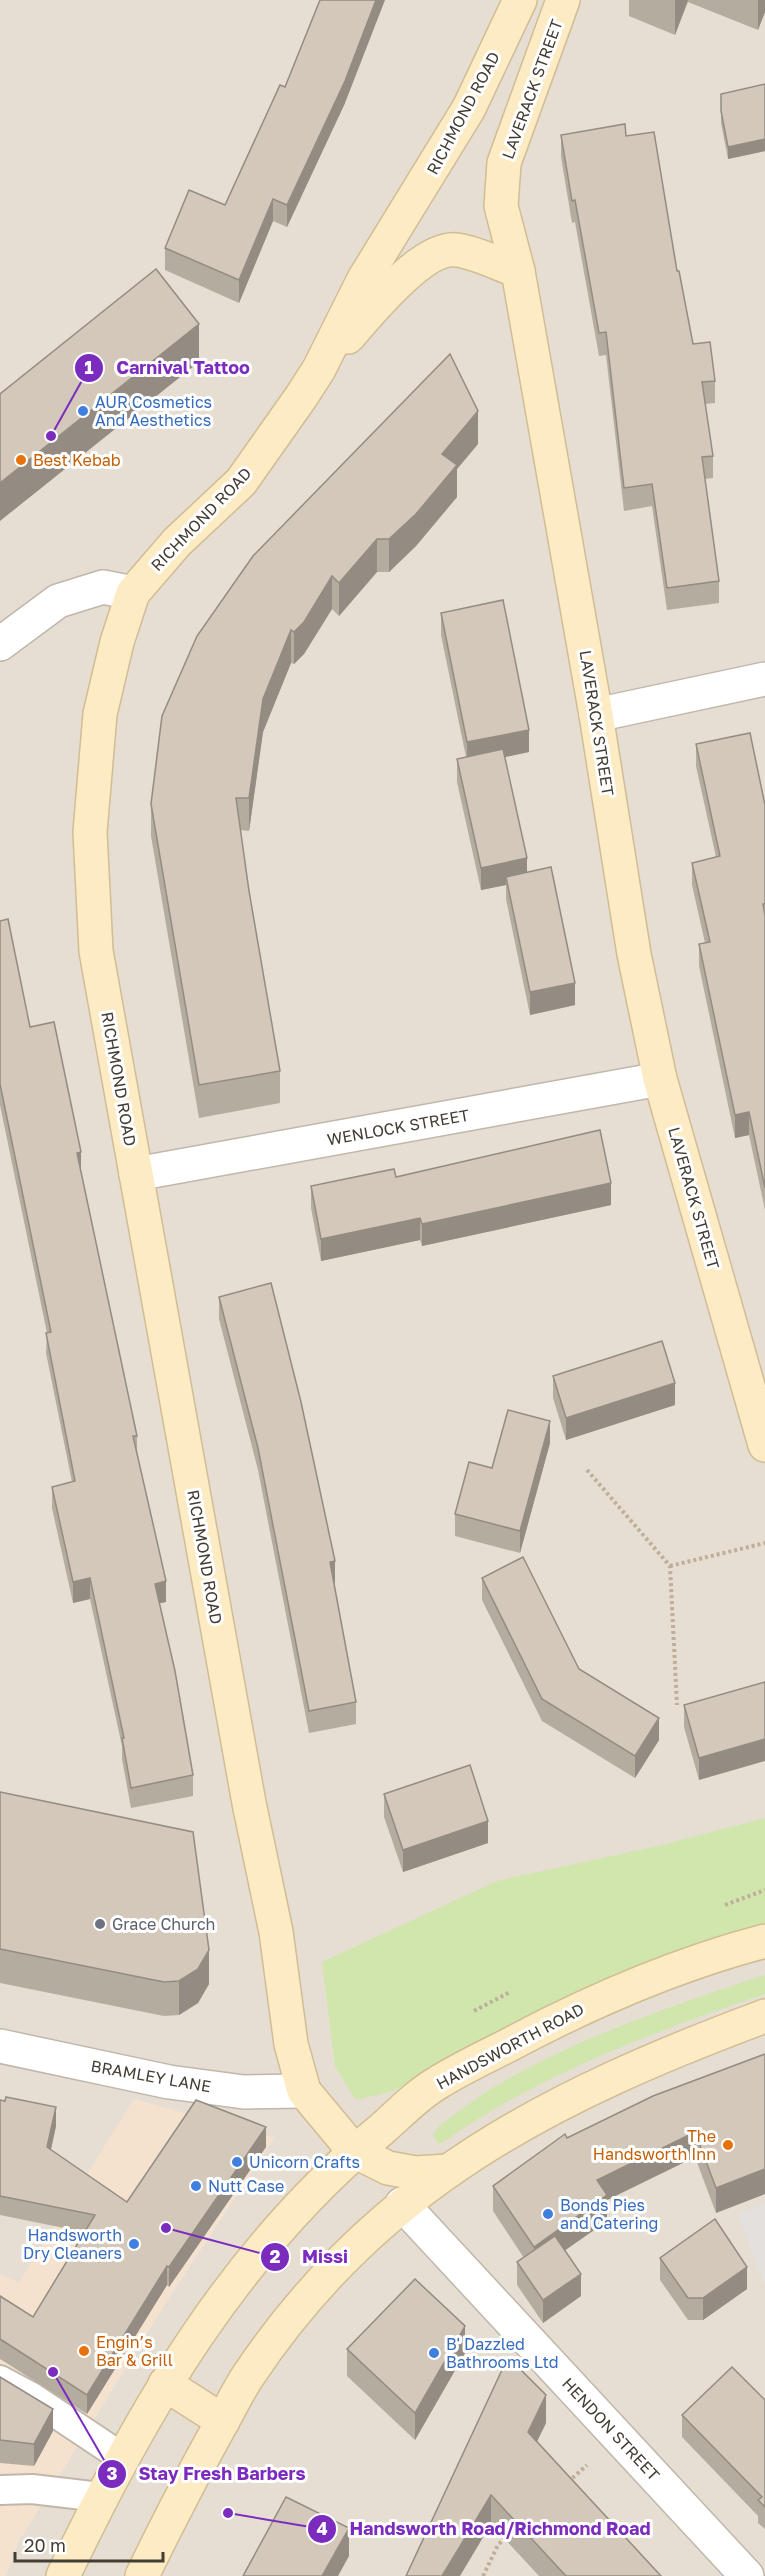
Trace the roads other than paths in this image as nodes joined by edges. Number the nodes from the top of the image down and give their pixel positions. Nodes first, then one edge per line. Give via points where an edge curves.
1 (520, 0) edge
2 (563, 0) edge
3 (518, 271) junction
4 (318, 369) junction
5 (133, 593) junction
6 (0, 644) edge
7 (765, 679) edge
8 (596, 715) junction
9 (660, 1079) junction
10 (136, 1174) junction
11 (765, 1444) edge
12 (765, 1941) edge
13 (765, 2016) edge
14 (0, 2046) edge
15 (304, 2091) junction
16 (354, 2151) junction
17 (448, 2171) junction
18 (402, 2204) junction
19 (0, 2380) edge
20 (165, 2384) junction
21 (223, 2421) junction
22 (123, 2458) junction
23 (0, 2490) edge
24 (100, 2498) junction
25 (63, 2576) edge
26 (142, 2576) edge
27 (747, 2576) edge

1 - 4 main road, RICHMOND ROAD via 469,108 364,279
2 - 3 main road, LAVERACK STREET via 504,163 501,206
3 - 4 main road via 455,249 426,259 396,283
3 - 8 main road, LAVERACK STREET
4 - 5 main road, RICHMOND ROAD via 241,482 177,542
5 - 6 street via 103,587 58,601
5 - 10 main road, RICHMOND ROAD via 100,714 90,832 96,951
7 - 8 street
8 - 9 main road, LAVERACK STREET via 634,954
9 - 10 street, WENLOCK STREET
9 - 11 main road, LAVERACK STREET
10 - 15 main road, RICHMOND ROAD via 249,1803 276,1932 291,2044
12 - 16 main road, HANDSWORTH ROAD via 722,1952 577,2008 437,2082
13 - 17 main road via 600,2082 490,2142
14 - 15 street, BRAMLEY LANE via 169,2082 244,2092
15 - 16 main road, RICHMOND ROAD
16 - 17 main road, RICHMOND ROAD via 388,2168 416,2173
16 - 20 main road, HANDSWORTH ROAD via 246,2265
17 - 18 main road
18 - 21 main road via 322,2278 247,2377
18 - 27 street, HENDON STREET
19 - 22 lane
20 - 21 main road
20 - 22 main road, HANDSWORTH ROAD
21 - 26 main road via 184,2487
22 - 24 main road, HANDSWORTH ROAD
23 - 24 lane via 32,2489
24 - 25 main road, HANDSWORTH ROAD

